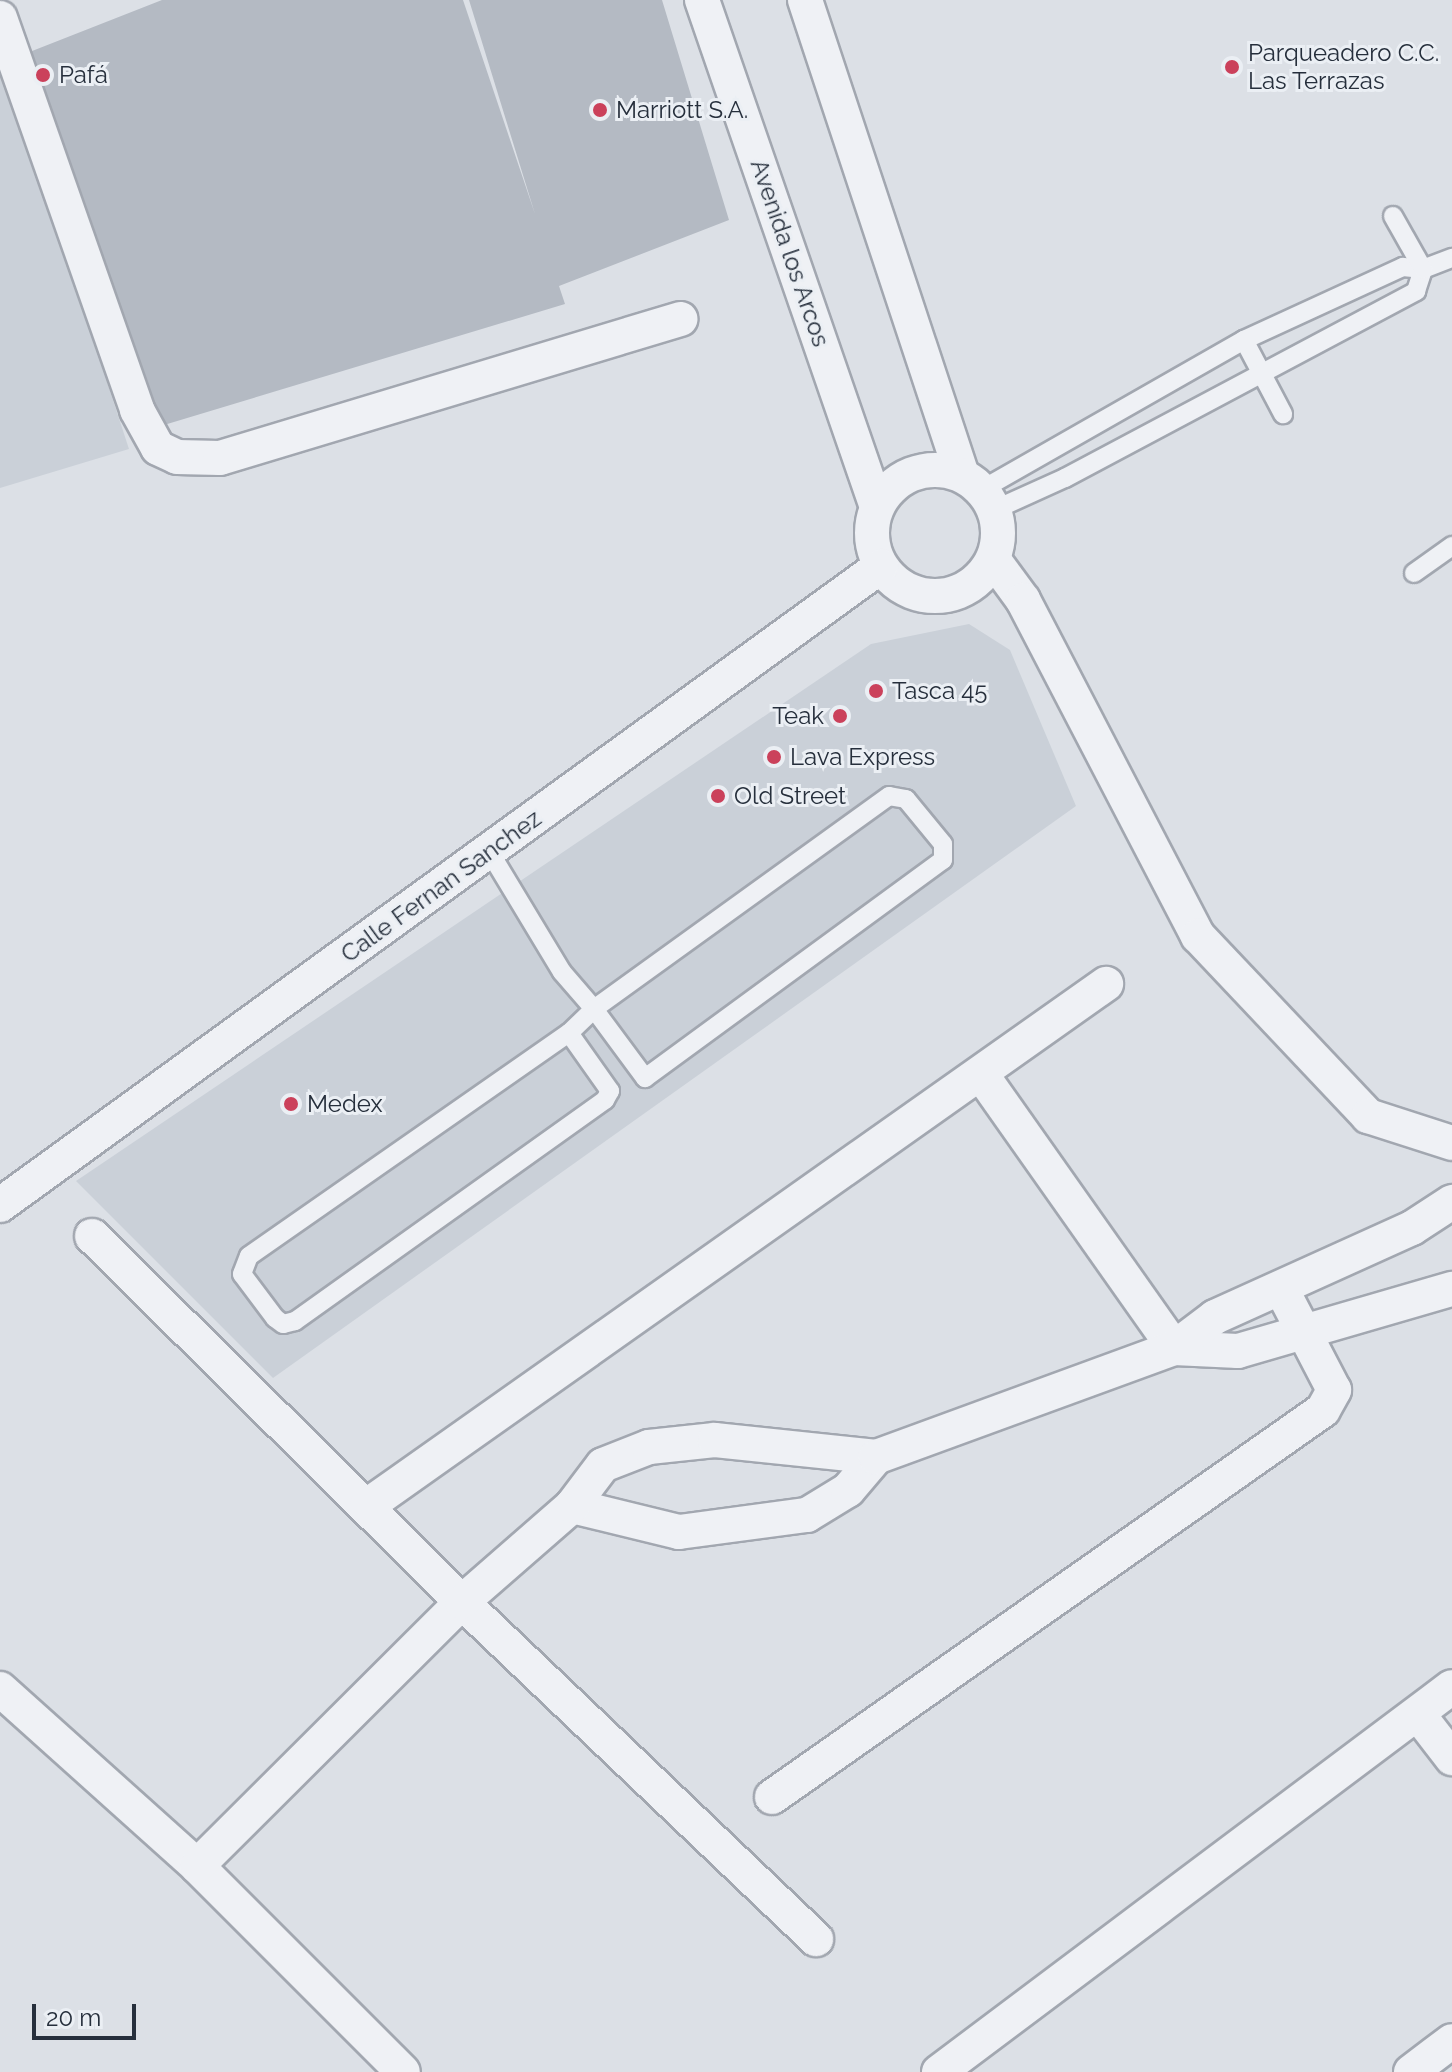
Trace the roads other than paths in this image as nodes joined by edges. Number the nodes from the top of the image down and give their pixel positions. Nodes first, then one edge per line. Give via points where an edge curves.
1 (702, 0) edge
2 (805, 0) edge
3 (0, 18) edge
4 (1393, 216) dead end
5 (1452, 258) edge
6 (1423, 269) junction
7 (680, 319) dead end
8 (1244, 340) junction
9 (1259, 371) junction
10 (1167, 382) junction
11 (1185, 412) junction
12 (1283, 414) dead end
13 (979, 492) junction
14 (877, 507) junction
15 (1452, 546) edge
16 (993, 559) junction
17 (881, 566) junction
18 (1414, 573) dead end
19 (489, 851) junction
20 (1106, 984) dead end
21 (594, 1009) junction
22 (569, 1033) junction
23 (981, 1074) junction
24 (1452, 1143) edge
25 (1452, 1202) edge
26 (0, 1205) edge
27 (92, 1236) dead end
28 (1281, 1288) junction
29 (1452, 1289) edge
30 (1303, 1333) junction
31 (1174, 1348) junction
32 (876, 1457) junction
33 (367, 1506) junction
34 (572, 1506) junction
35 (462, 1602) junction
36 (1452, 1687) edge
37 (0, 1689) edge
38 (1418, 1714) junction
39 (1452, 1758) edge
40 (772, 1797) dead end
41 (197, 1866) junction
42 (816, 1939) dead end
43 (1452, 2041) edge
44 (403, 2072) edge
45 (939, 2072) edge
46 (1411, 2072) edge

1 - 14 street, Avenida los Arcos
2 - 13 street
3 - 7 street via 137,410 158,448 177,457 220,458
4 - 6 lane
5 - 6 lane
6 - 8 lane via 1403,267
6 - 9 lane via 1416,291
8 - 9 lane
8 - 10 lane
9 - 11 lane
9 - 12 lane
10 - 11 lane
10 - 13 lane
11 - 13 lane via 1065,478
13 - 14 street via 937,469 913,473 892,487
13 - 16 street via 999,535
14 - 17 street via 873,547
15 - 18 lane
16 - 17 street via 971,585 940,597 896,584
16 - 24 street via 1023,600 1198,936 1368,1116
17 - 19 street, Calle Fernan Sanchez
19 - 21 lane via 562,972
19 - 26 street, Calle Fernan Sanchez
20 - 23 street
21 - 21 lane via 645,1078 943,860 943,844 906,799 889,796
21 - 22 lane
22 - 22 lane via 249,1256 242,1274 275,1318 283,1324 295,1321 605,1100 610,1091
23 - 31 street
23 - 33 street
25 - 28 street via 1412,1228
27 - 33 street
28 - 30 street
28 - 31 street via 1215,1317
29 - 30 street
30 - 31 street via 1238,1351
30 - 40 street via 1334,1390 1323,1410
31 - 32 street
32 - 34 street via 715,1440 649,1447 603,1465
32 - 34 street via 848,1490 807,1515 754,1524 679,1532
33 - 35 street
34 - 35 street
35 - 41 street
35 - 42 street
36 - 38 street
37 - 41 street
38 - 39 street
38 - 45 street
41 - 44 street
43 - 46 street

